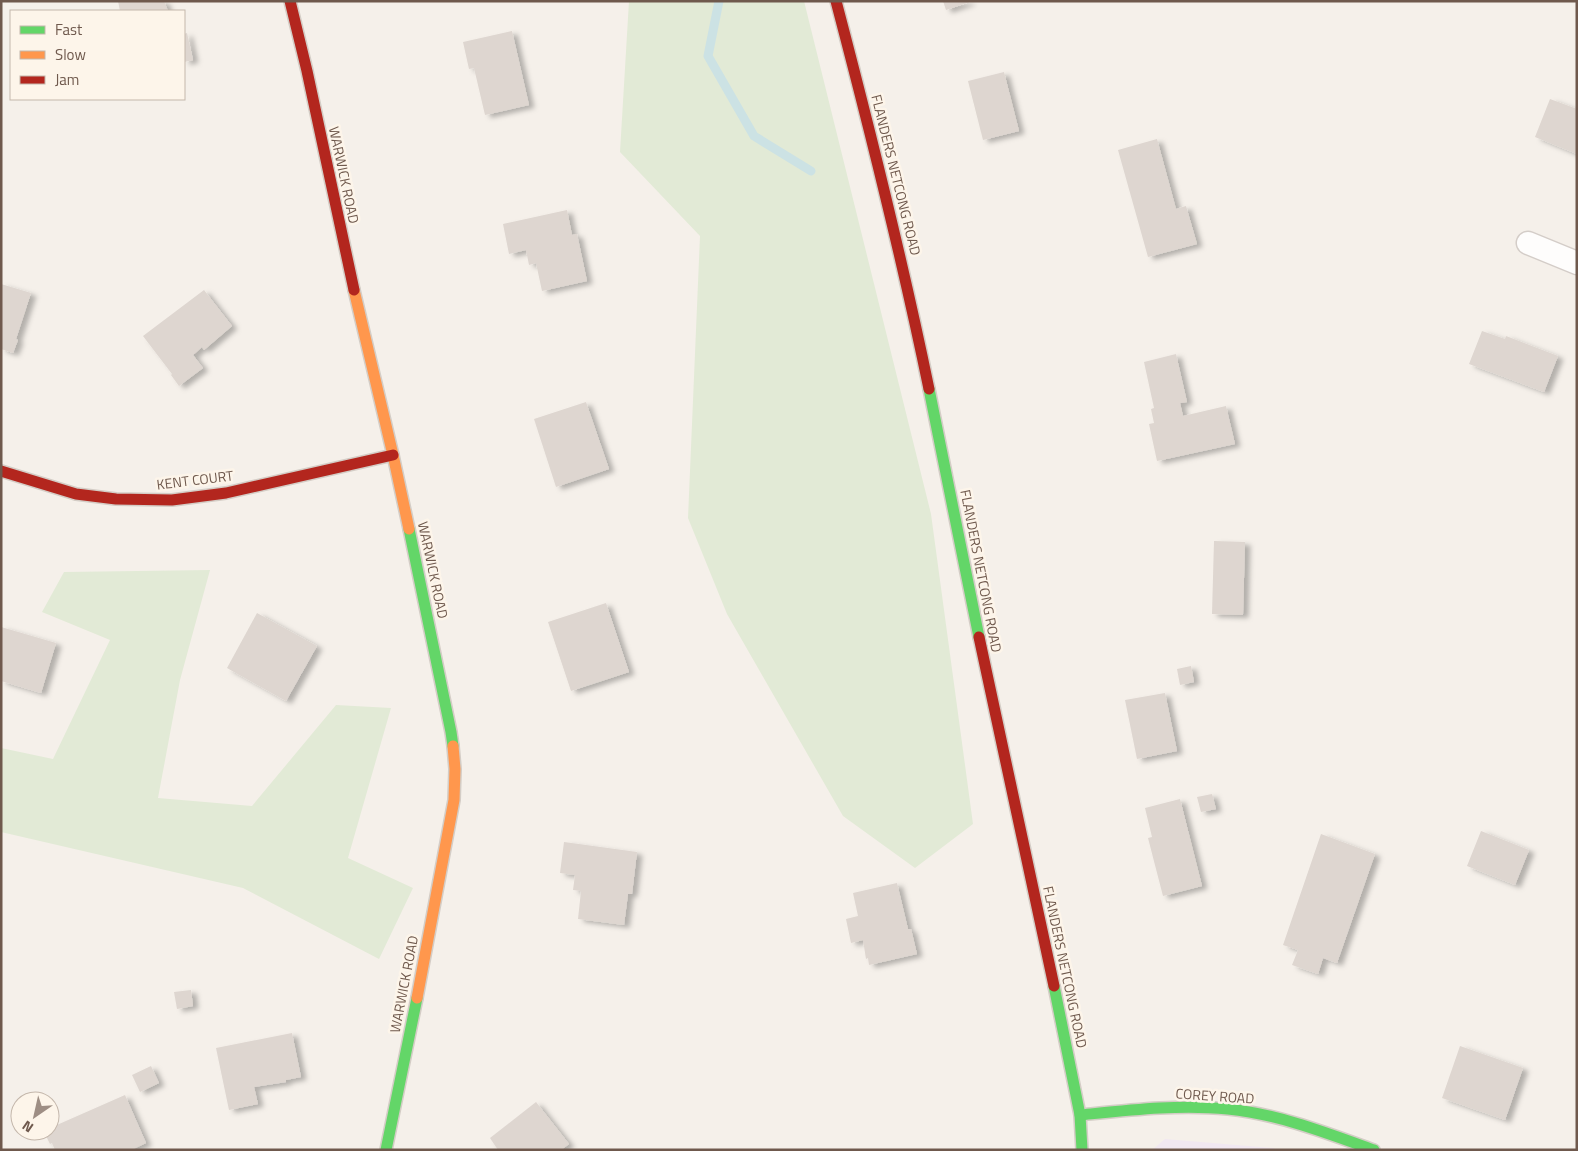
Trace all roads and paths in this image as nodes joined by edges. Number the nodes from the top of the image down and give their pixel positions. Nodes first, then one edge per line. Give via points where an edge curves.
1 (290, 1) edge
2 (836, 1) edge
3 (1528, 243) dead end
4 (1577, 263) edge
5 (393, 455) junction
6 (1, 471) edge
7 (1080, 1115) junction
8 (386, 1150) edge
9 (1082, 1150) edge
10 (1374, 1150) edge

1 - 5 street, WARWICK ROAD
2 - 7 street, FLANDERS NETCONG ROAD via 878,156 916,325
3 - 4 street
5 - 6 street, KENT COURT via 226,493 172,500 116,500 76,494
5 - 8 street, WARWICK ROAD via 452,732 455,769 454,800
7 - 9 street, FLANDERS NETCONG ROAD
7 - 10 street, COREY ROAD via 1182,1107 1228,1109 1337,1136

